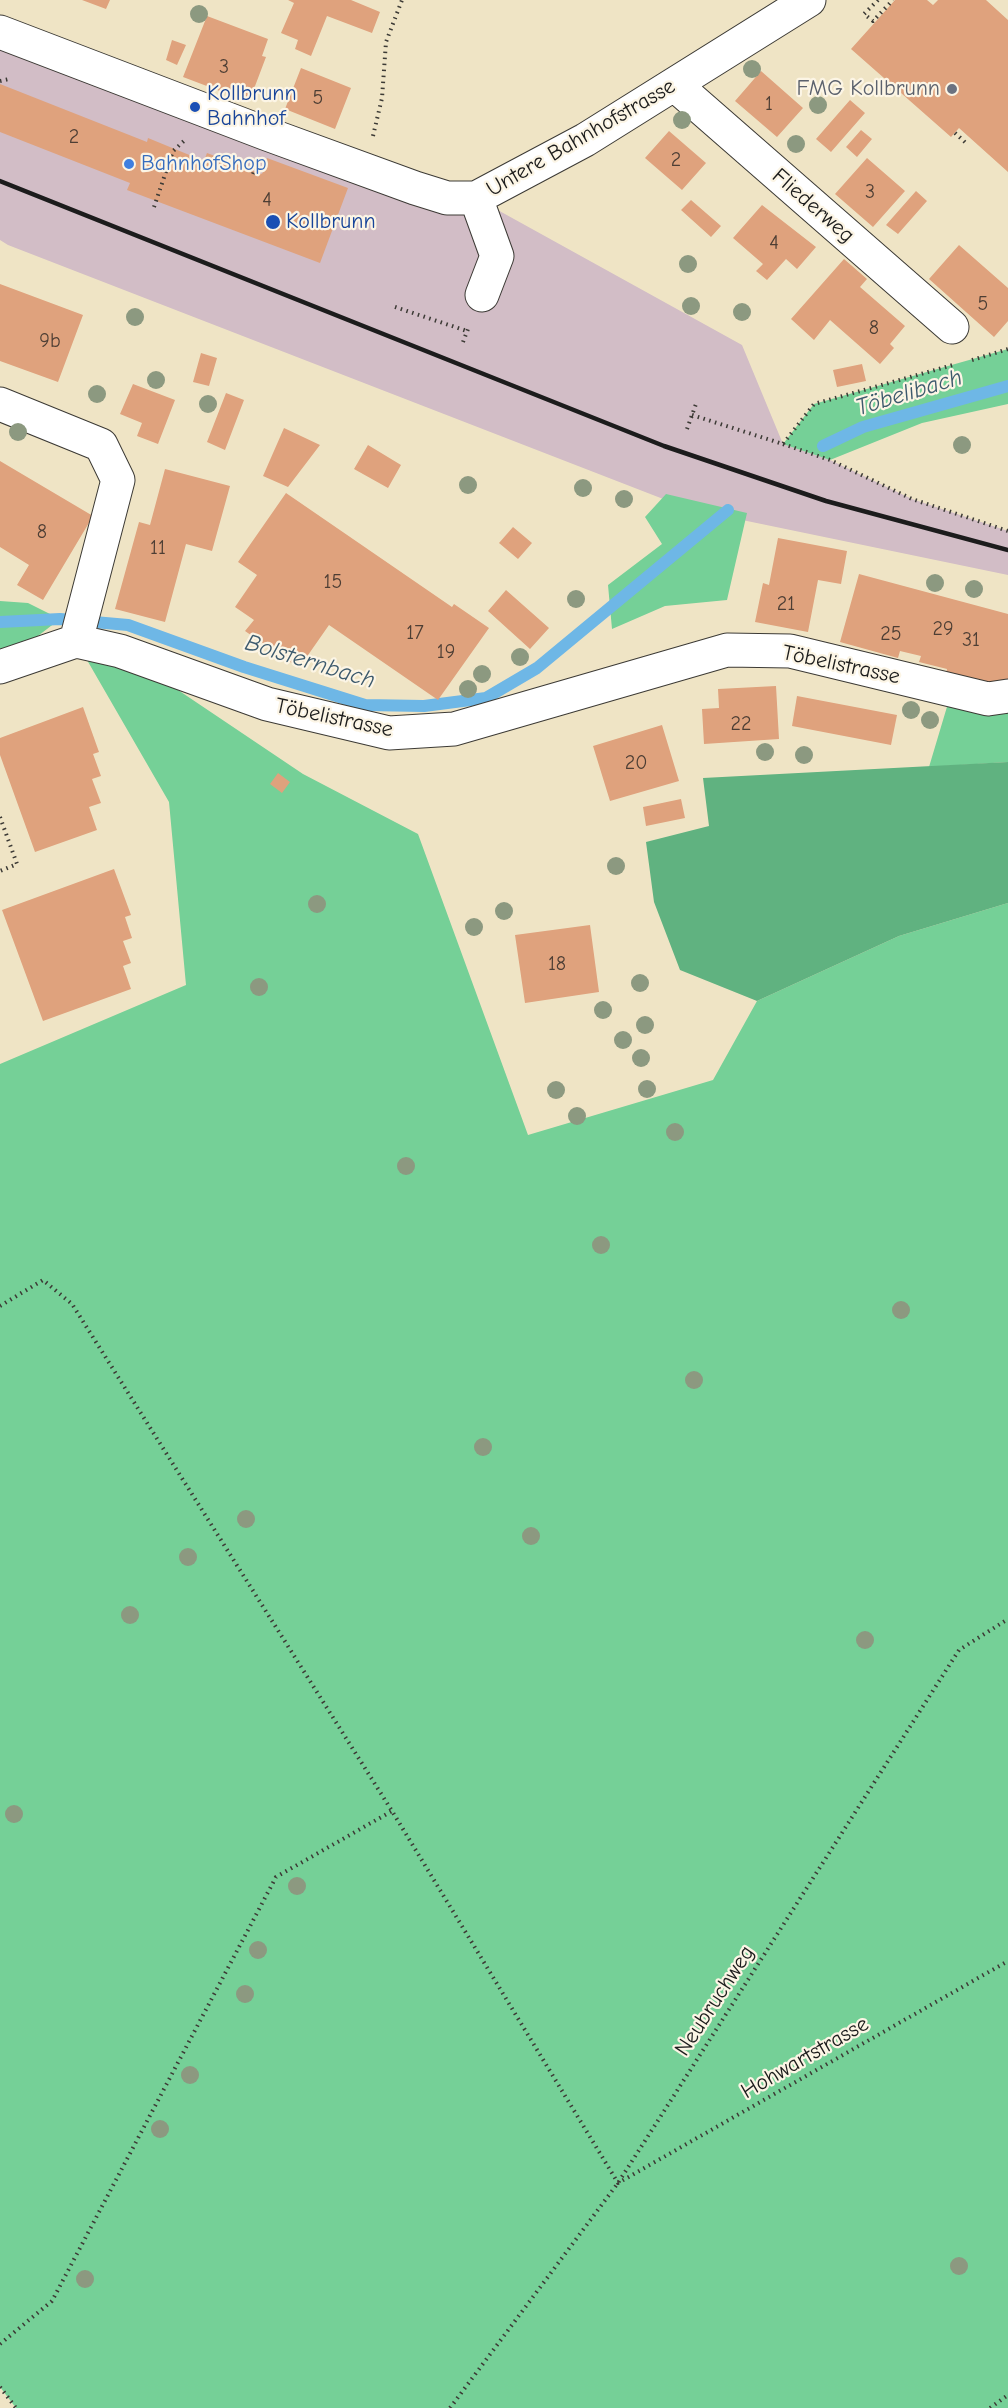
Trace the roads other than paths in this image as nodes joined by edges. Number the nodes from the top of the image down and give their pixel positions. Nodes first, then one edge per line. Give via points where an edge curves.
1 (809, 0) edge
2 (0, 32) edge
3 (675, 85) junction
4 (476, 198) junction
5 (482, 295) dead end
6 (952, 327) dead end
7 (0, 404) edge
8 (77, 637) junction
9 (0, 667) edge
10 (1008, 696) edge

1 - 3 street, Untere Bahnhofstrasse
2 - 4 street, Untere Bahnhofstrasse via 447,198
3 - 4 street, Untere Bahnhofstrasse via 585,140
3 - 6 street, Fliederweg
4 - 5 street via 497,256
7 - 8 street via 101,445 118,480
8 - 9 street
8 - 10 street, Töbelistrasse via 267,704 389,733 454,729 727,650 790,651 988,699

